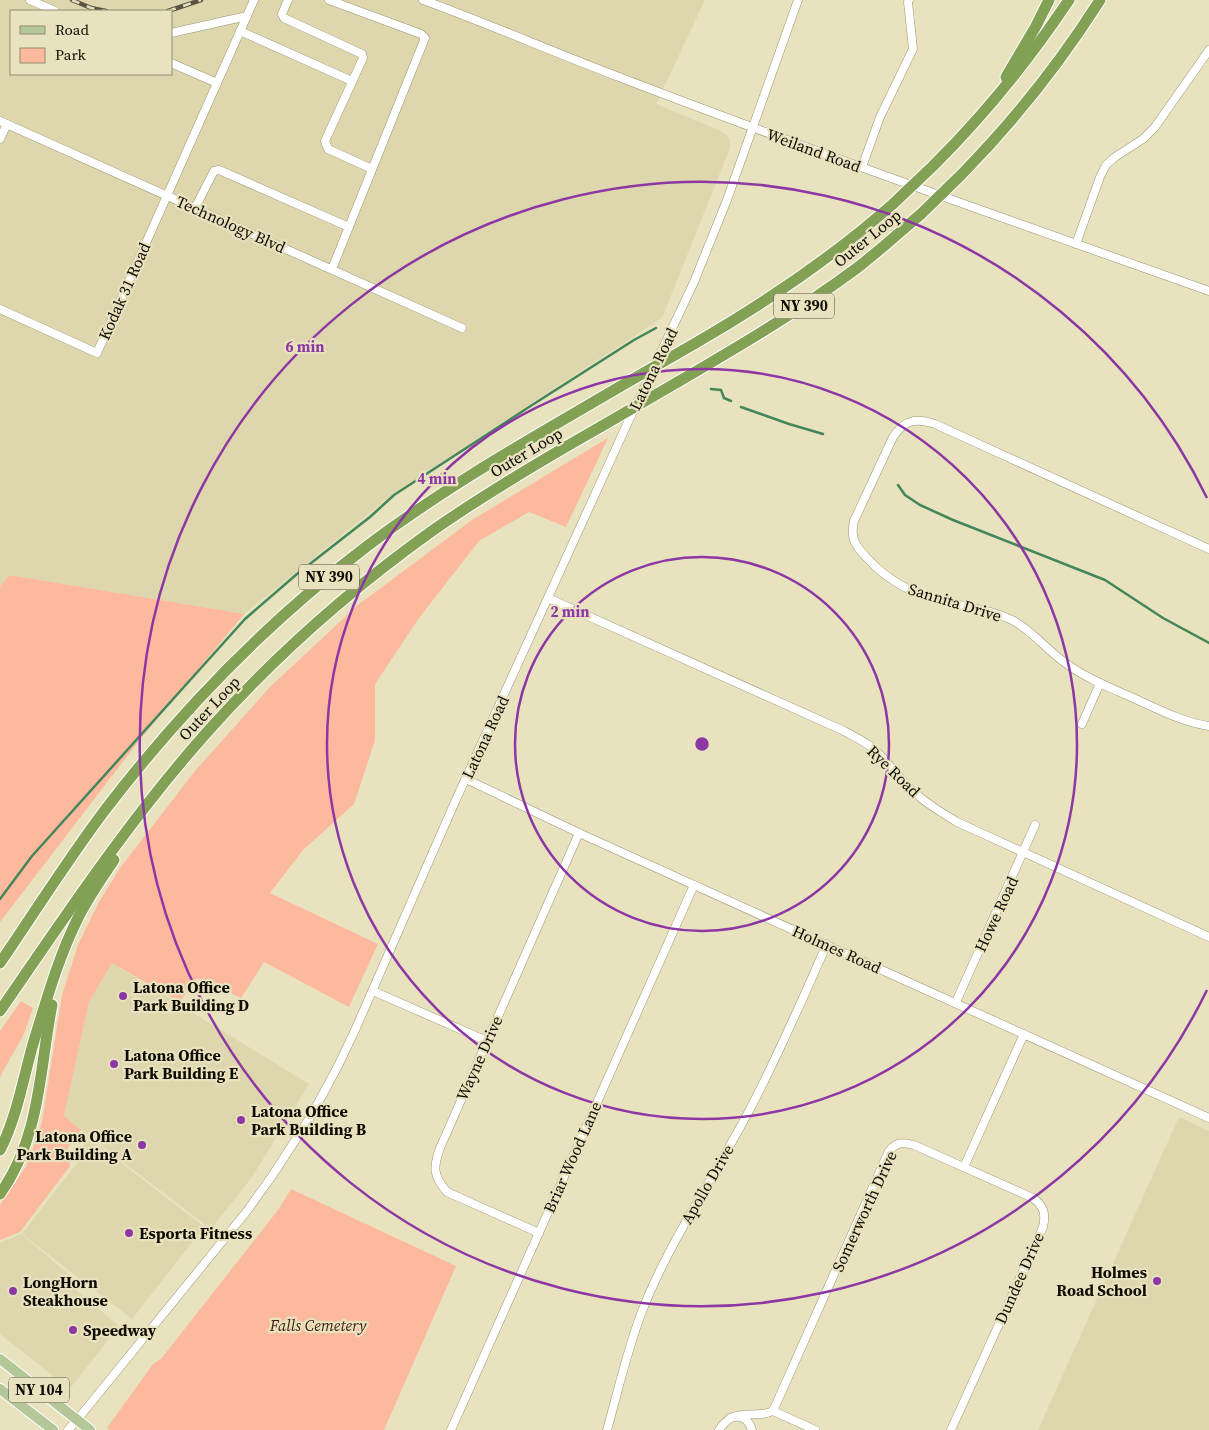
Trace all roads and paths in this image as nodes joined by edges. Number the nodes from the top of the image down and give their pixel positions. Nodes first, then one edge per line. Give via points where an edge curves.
1 (30, 0) edge
2 (254, 0) edge
3 (288, 0) edge
4 (329, 0) edge
5 (423, 0) edge
6 (798, 0) edge
7 (909, 0) edge
8 (1049, 0) edge
9 (1069, 0) edge
10 (1100, 0) edge
11 (53, 10) edge
12 (247, 16) junction
13 (240, 32) junction
14 (172, 33) edge
15 (1209, 50) edge
16 (172, 63) edge
17 (352, 81) junction
18 (217, 83) junction
19 (985, 111) junction
20 (3, 123) edge
21 (752, 127) junction
22 (0, 139) edge
23 (862, 167) junction
24 (372, 169) junction
25 (167, 195) junction
26 (194, 208) junction
27 (349, 227) junction
28 (1076, 244) junction
29 (332, 269) junction
30 (1209, 291) edge
31 (0, 309) edge
32 (462, 328) dead end
33 (1209, 549) edge
34 (548, 598) junction
35 (1100, 683) junction
36 (1082, 724) dead end
37 (1209, 726) edge
38 (170, 776) junction
39 (466, 779) junction
40 (1036, 825) dead end
41 (579, 832) junction
42 (1024, 852) junction
43 (694, 884) junction
44 (48, 893) junction
45 (1209, 937) edge
46 (827, 944) junction
47 (65, 950) junction
48 (0, 952) edge
49 (0, 963) edge
50 (373, 992) junction
51 (956, 1002) junction
52 (0, 1011) edge
53 (1024, 1034) junction
54 (486, 1041) junction
55 (1209, 1118) edge
56 (0, 1150) edge
57 (964, 1167) junction
58 (0, 1194) edge
59 (539, 1234) junction
60 (0, 1360) edge
61 (0, 1388) edge
62 (773, 1411) junction
63 (730, 1418) junction
64 (77, 1420) junction
65 (53, 1430) edge
66 (68, 1430) edge
67 (90, 1430) edge
68 (451, 1430) edge
69 (607, 1430) edge
70 (718, 1430) edge
71 (752, 1430) edge
72 (815, 1430) edge
73 (951, 1430) edge

1 - 11 street
2 - 12 street, Kodak 31 Road
3 - 17 street via 282,14 284,18 362,54
4 - 24 street via 425,38
5 - 21 street, Weiland Road
6 - 21 street, Latona Road
7 - 23 street via 913,49 880,117
8 - 19 highway
9 - 19 highway, Outer Loop / NY 390
10 - 38 highway, Outer Loop / NY 390, bridge via 1072,42 1001,132 921,214 867,260 761,333 502,484 420,540 363,584 277,659
12 - 13 street, Kodak 31 Road
12 - 14 street
13 - 17 street
13 - 18 street, Kodak 31 Road
15 - 28 street via 1155,127 1144,139 1106,165
16 - 18 street
17 - 24 street via 325,145
18 - 25 street, Kodak 31 Road
19 - 44 highway, Outer Loop / NY 390, bridge via 894,203 806,273 694,344 447,490 370,544 294,607 256,641 167,734 104,812
20 - 22 street
20 - 25 street, Technology Blvd
21 - 23 street, Weiland Road
21 - 34 street, Latona Road via 694,282
23 - 28 street, Weiland Road
24 - 27 street
25 - 26 street, Technology Blvd
25 - 31 street, Kodak 31 Road via 97,353
26 - 27 street via 214,171 219,170
26 - 29 street, Technology Blvd
27 - 29 street
28 - 30 street, Weiland Road
29 - 32 street, Technology Blvd
33 - 35 street, Sannita Drive via 935,424 911,421 896,432 854,521 852,535 859,549 889,579 915,593 991,611 1012,620 1064,662
34 - 39 street, Latona Road
34 - 42 street, Rye Road via 844,731 876,751 906,784 938,810
35 - 36 street
35 - 37 street, Sannita Drive via 1188,722
38 - 47 highway via 92,893
38 - 52 highway, Outer Loop / NY 390 via 91,879
39 - 41 street, Holmes Road
39 - 50 street, Latona Road
40 - 42 street, Howe Road
41 - 43 street, Holmes Road
41 - 54 street, Wayne Drive
42 - 45 street, Rye Road
42 - 51 street, Howe Road
43 - 46 street, Holmes Road
43 - 59 street, Briar Wood Lane
44 - 48 highway
44 - 49 highway, Outer Loop / NY 390
46 - 51 street, Holmes Road
46 - 69 street, Apollo Drive via 749,1111 664,1262 642,1314
47 - 56 highway
47 - 58 highway via 52,1003 31,1130 16,1167
50 - 54 street
50 - 64 street, Latona Road via 328,1084 272,1176 230,1234
51 - 53 street, Holmes Road
53 - 55 street, Holmes Road
53 - 57 street
54 - 59 street, Wayne Drive via 440,1148 434,1168 436,1176 447,1192
57 - 62 street, Somerworth Drive via 906,1143 899,1143 889,1151
57 - 73 street, Dundee Drive via 1033,1198 1043,1208 1044,1220
59 - 68 street, Briar Wood Lane
60 - 64 main road, NY 104
61 - 65 main road, NY 104
62 - 63 street via 759,1416 743,1414
62 - 72 street
63 - 70 street
63 - 71 street via 746,1420
64 - 66 street, Latona Road
64 - 67 main road, NY 104

